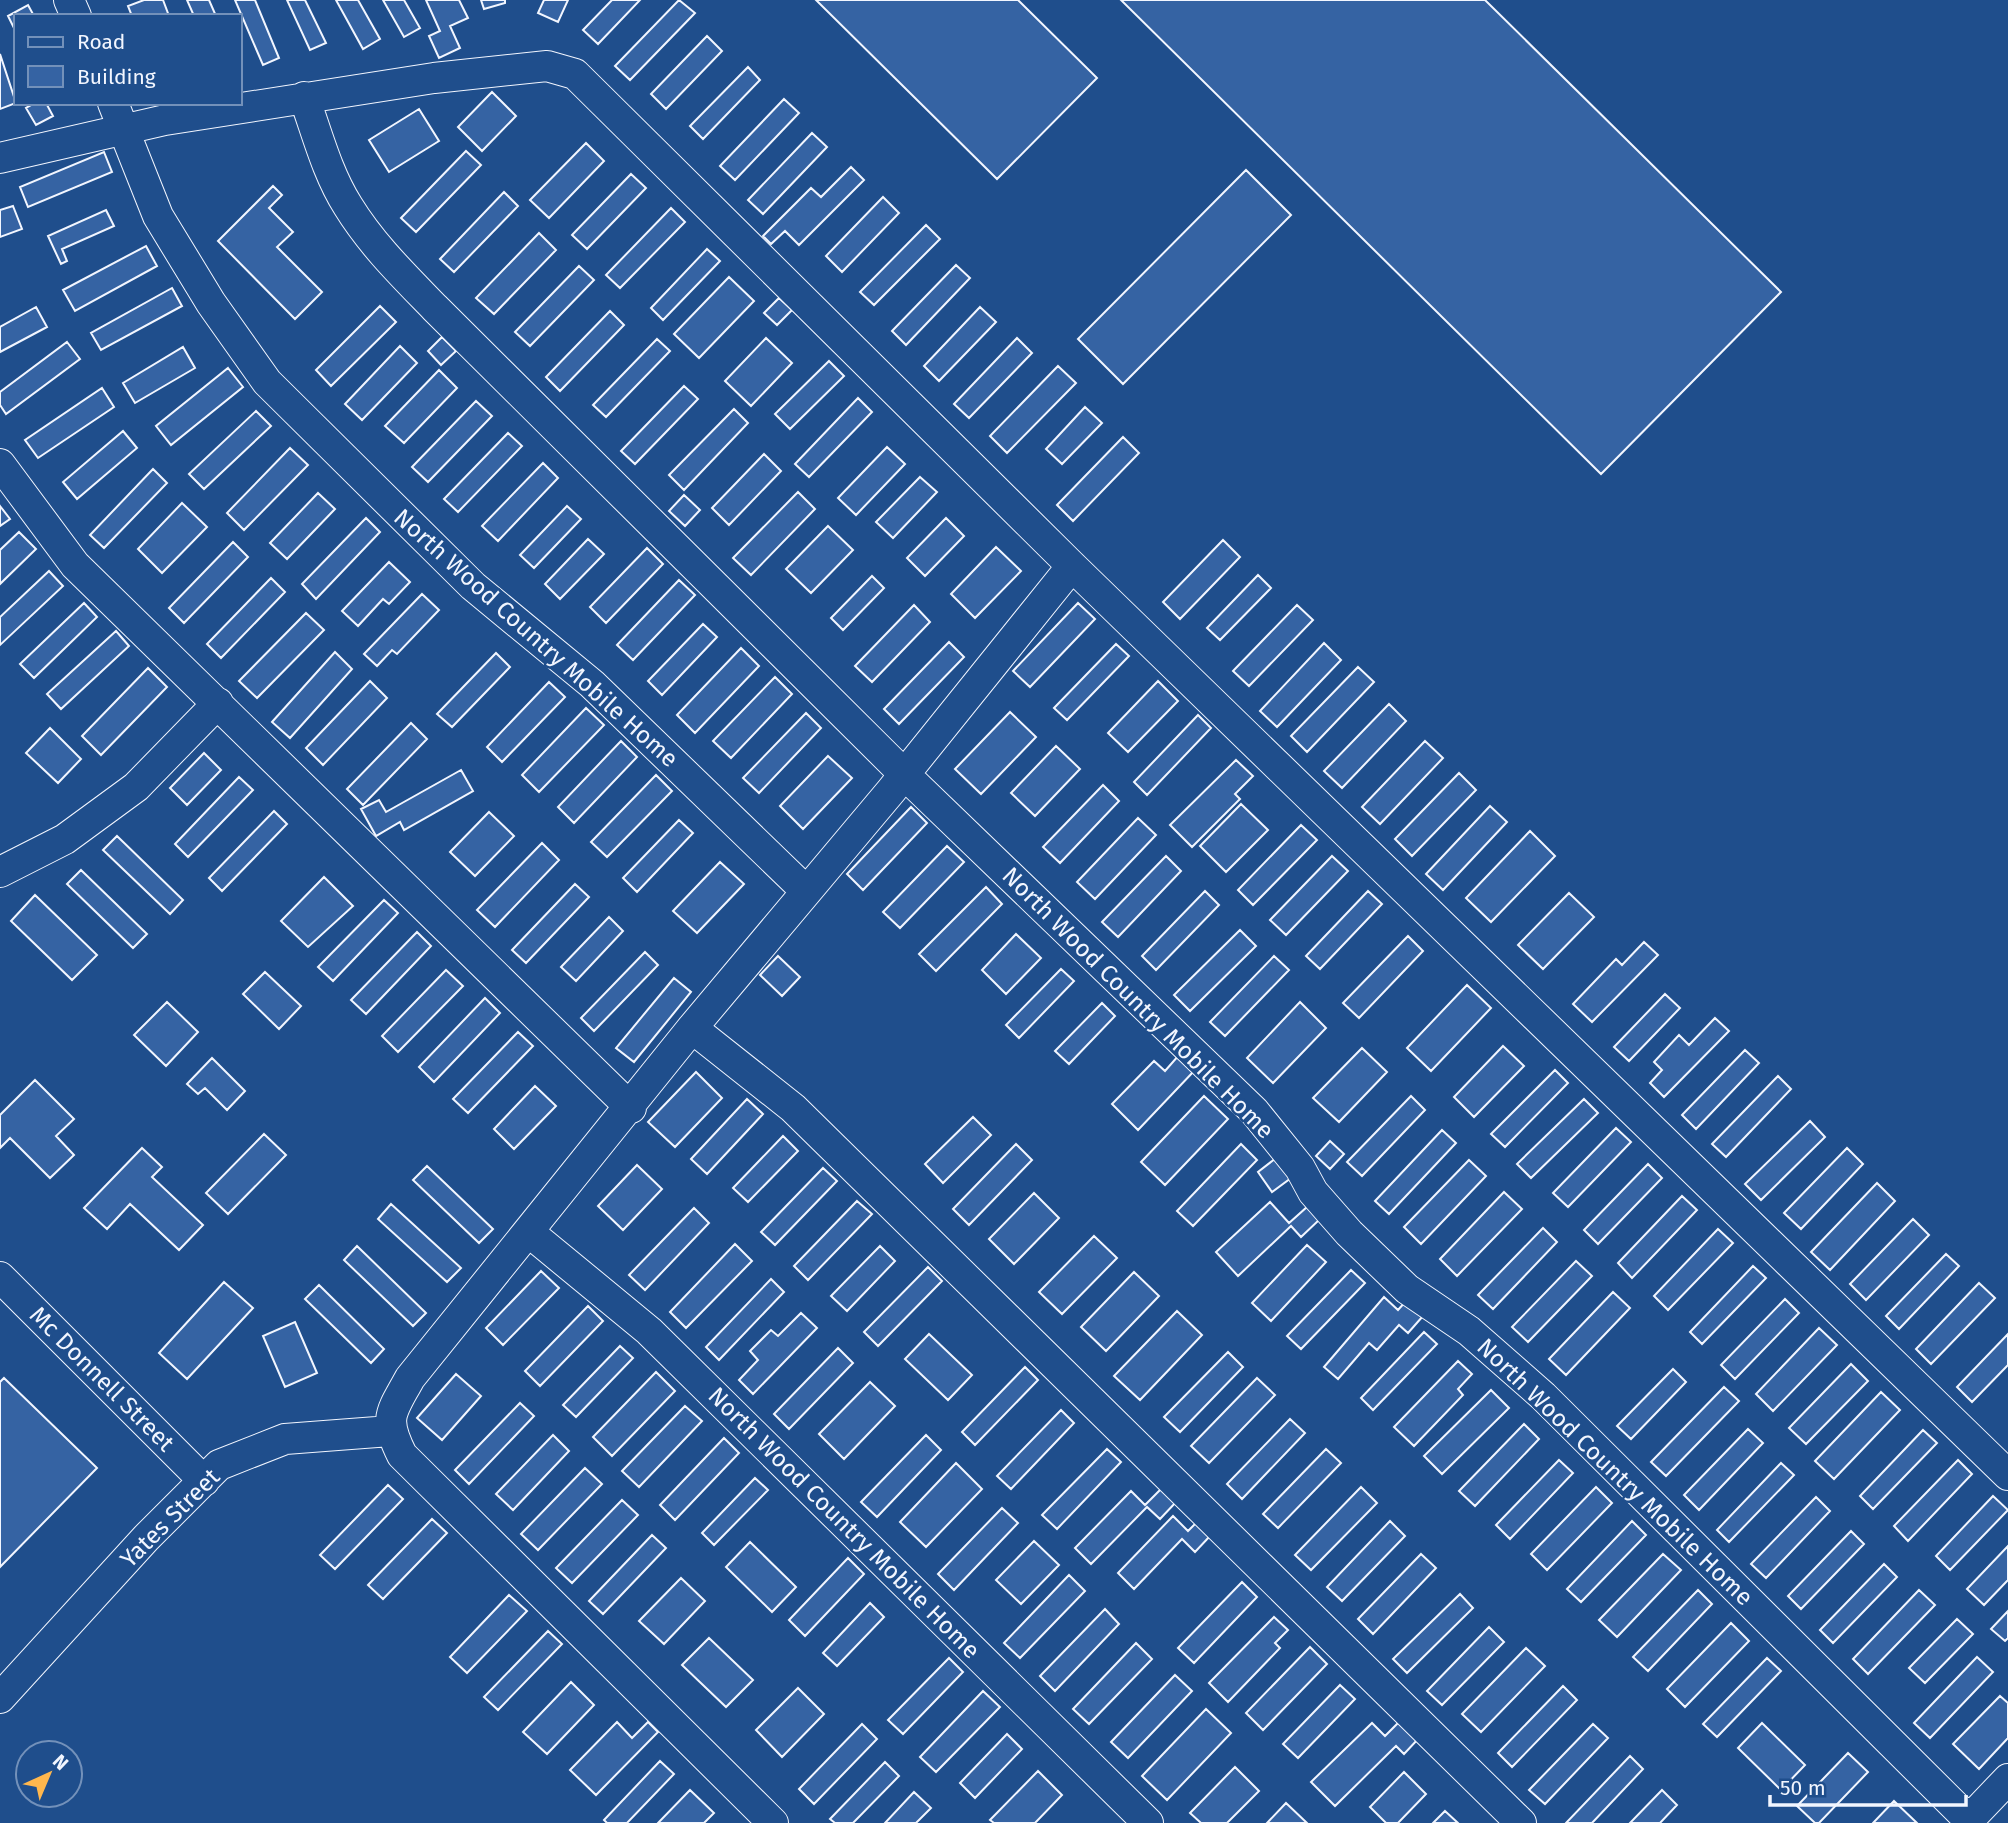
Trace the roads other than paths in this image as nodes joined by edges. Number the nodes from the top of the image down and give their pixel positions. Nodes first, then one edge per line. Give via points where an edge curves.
1 (304, 97) junction
2 (119, 116) edge
3 (0, 158) edge
4 (0, 464) edge
5 (1072, 566) junction
6 (218, 702) junction
7 (903, 772) junction
8 (0, 872) edge
9 (805, 890) junction
10 (692, 1028) junction
11 (631, 1108) junction
12 (530, 1233) junction
13 (0, 1277) edge
14 (390, 1431) junction
15 (2008, 1475) edge
16 (204, 1481) junction
17 (0, 1698) edge
18 (2008, 1779) edge
19 (1968, 1821) edge
20 (773, 1823) edge
21 (1148, 1823) edge
22 (1521, 1823) edge

1 - 2 street via 164,120
1 - 5 street via 547,66 575,74
1 - 7 street, North Wood Country Mobile Home via 330,170 347,205 375,244
2 - 3 street
2 - 9 street, North Wood Country Mobile Home via 158,216 267,382 472,586 592,684
4 - 6 street via 75,565
5 - 7 street
5 - 15 street
6 - 8 street via 136,787 65,839
6 - 11 street
7 - 9 street
7 - 19 street, North Wood Country Mobile Home via 1254,1111 1349,1233 1407,1289 1469,1331 1543,1396
9 - 10 street
10 - 11 street
10 - 22 street via 793,1108
11 - 12 street
12 - 14 street via 410,1378 391,1414
12 - 21 street, North Wood Country Mobile Home via 649,1331
13 - 16 street, Mc Donnell Street
14 - 16 street, Yates Street via 285,1439 219,1465
14 - 20 street via 402,1455
16 - 17 street, Yates Street
18 - 19 street, North Wood Country Mobile Home

